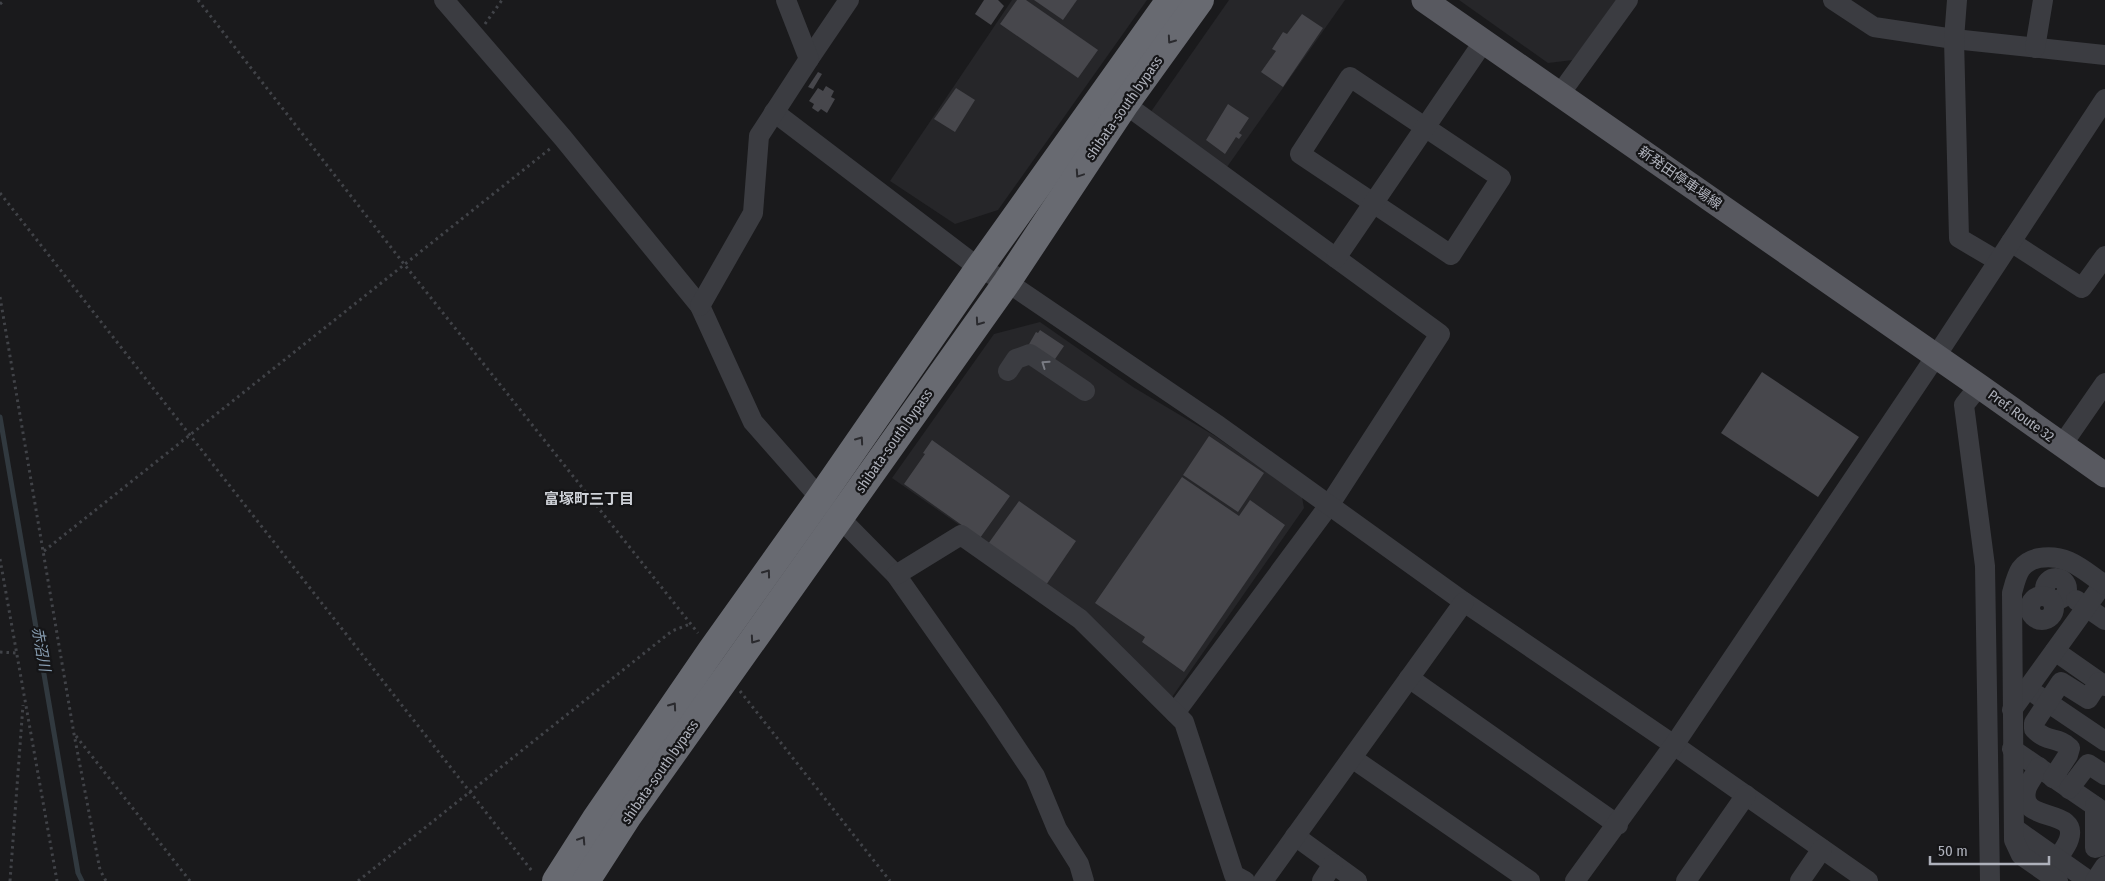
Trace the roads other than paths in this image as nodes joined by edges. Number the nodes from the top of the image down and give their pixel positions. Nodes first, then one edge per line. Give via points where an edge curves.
1 (444, 0) edge
2 (786, 0) edge
3 (849, 0) edge
4 (1170, 0) edge
5 (1200, 0) edge
6 (1424, 0) edge
7 (1628, 0) edge
8 (1833, 0) edge
9 (1957, 0) edge
10 (2043, 0) edge
11 (1954, 39) junction
12 (1484, 41) junction
13 (2036, 48) junction
14 (2105, 55) edge
15 (809, 58) junction
16 (1560, 94) junction
17 (2105, 99) edge
18 (1125, 104) junction
19 (774, 112) junction
20 (1425, 127) junction
21 (1373, 204) junction
22 (2011, 242) junction
23 (2105, 256) edge
24 (1336, 258) junction
25 (1998, 260) junction
26 (979, 268) junction
27 (1007, 282) junction
28 (700, 306) junction
29 (1936, 356) junction
30 (1008, 371) dead end
31 (2105, 383) edge
32 (1979, 386) junction
33 (1085, 391) dead end
34 (2062, 445) junction
35 (2105, 476) edge
36 (820, 498) junction
37 (1330, 504) junction
38 (839, 518) junction
39 (1985, 566) junction
40 (2017, 573) junction
41 (896, 575) junction
42 (2104, 585) edge
43 (1464, 602) junction
44 (2086, 607) junction
45 (2105, 620) edge
46 (2072, 626) junction
47 (2055, 651) junction
48 (1409, 678) junction
49 (2102, 684) edge
50 (2027, 689) junction
51 (2047, 702) junction
52 (2012, 710) junction
53 (1175, 713) junction
54 (2105, 741) edge
55 (1674, 745) junction
56 (2012, 749) junction
57 (1352, 758) junction
58 (2105, 774) edge
59 (2054, 778) junction
60 (1746, 795) junction
61 (2100, 810) edge
62 (1618, 825) junction
63 (2014, 828) junction
64 (1295, 836) junction
65 (2105, 845) edge
66 (1822, 849) junction
67 (2057, 859) junction
68 (1333, 864) junction
69 (2105, 866) edge
70 (544, 876) edge
71 (1236, 879) edge
72 (586, 881) edge
73 (1084, 881) edge
74 (1263, 881) edge
75 (1322, 881) edge
76 (1357, 881) edge
77 (1530, 881) edge
78 (1575, 881) edge
79 (1686, 881) edge
80 (1800, 881) edge
81 (1868, 881) edge
82 (1990, 881) edge
83 (2058, 881) edge
84 (2089, 881) edge
85 (2095, 881) edge

1 - 28 street via 563,138
2 - 15 street
3 - 15 street
4 - 26 highway, shibata-south bypass
5 -> 18 highway, shibata-south bypass
6 - 12 main road, 新発田停車場線
7 - 16 street
8 - 11 street via 1874,27
9 - 11 street
10 - 13 street
11 - 13 street
11 - 25 street via 1959,238
12 - 16 main road, 新発田停車場線
12 - 20 street
13 - 14 street
15 - 19 street
16 - 29 main road, 新発田停車場線
17 - 22 street
18 - 24 street
18 -> 27 highway, shibata-south bypass
19 - 26 street
19 - 28 street via 759,136 753,213
20 - 21 street
20 - 21 street via 1350,77 1300,154
20 - 21 street via 1501,178 1451,255
21 - 24 street
22 - 23 street via 2082,288
22 - 25 street
24 - 37 street via 1440,334
25 - 29 street
26 - 27 street
36 -> 26 highway, shibata-south bypass
27 - 37 street
27 -> 38 highway, shibata-south bypass
28 - 36 street via 753,422
29 - 32 main road, Pref. Route 32
29 - 55 street
33 -> 30 street via 1030,354 1016,359
31 - 34 street
32 - 34 main road, Pref. Route 32
32 - 39 street via 1964,405
34 - 35 main road, Pref. Route 32
36 - 38 street
70 -> 36 highway, shibata-south bypass via 595,820
37 - 43 street
37 - 53 street
38 - 41 street
38 -> 72 highway, shibata-south bypass via 628,816
39 - 40 street
39 - 82 street
40 - 42 street via 2028,561 2052,556 2068,560
40 - 52 street via 2012,593
41 - 53 street via 961,535 1080,619
41 - 73 street via 1035,776 1057,829 1079,864
42 - 44 street
43 - 48 street
43 - 55 street
44 - 45 street
44 - 46 street
44 - 46 street via 2056,602
46 - 47 street
47 - 49 street
47 - 50 street
48 - 57 street
48 - 62 street
49 - 51 street via 2088,699 2061,682
50 - 51 street
50 - 52 street
51 - 54 street
51 - 59 street via 2034,723 2034,729 2047,739 2065,743 2070,748
52 - 56 street
53 - 71 street via 1184,722
55 - 60 street
55 - 62 street
56 - 59 street
56 - 63 street
57 - 64 street
57 - 77 street
58 - 59 street via 2088,764
59 - 61 street
59 - 67 street via 2026,790 2025,801 2031,810 2065,822 2070,832 2069,839
60 - 66 street
60 - 79 street
61 - 65 street via 2095,848
62 - 78 street
63 - 67 street
63 - 83 street via 2014,840 2021,855
64 - 68 street
64 - 74 street
66 - 80 street
66 - 81 street
67 - 84 street
68 - 75 street
68 - 76 street
69 - 85 street

